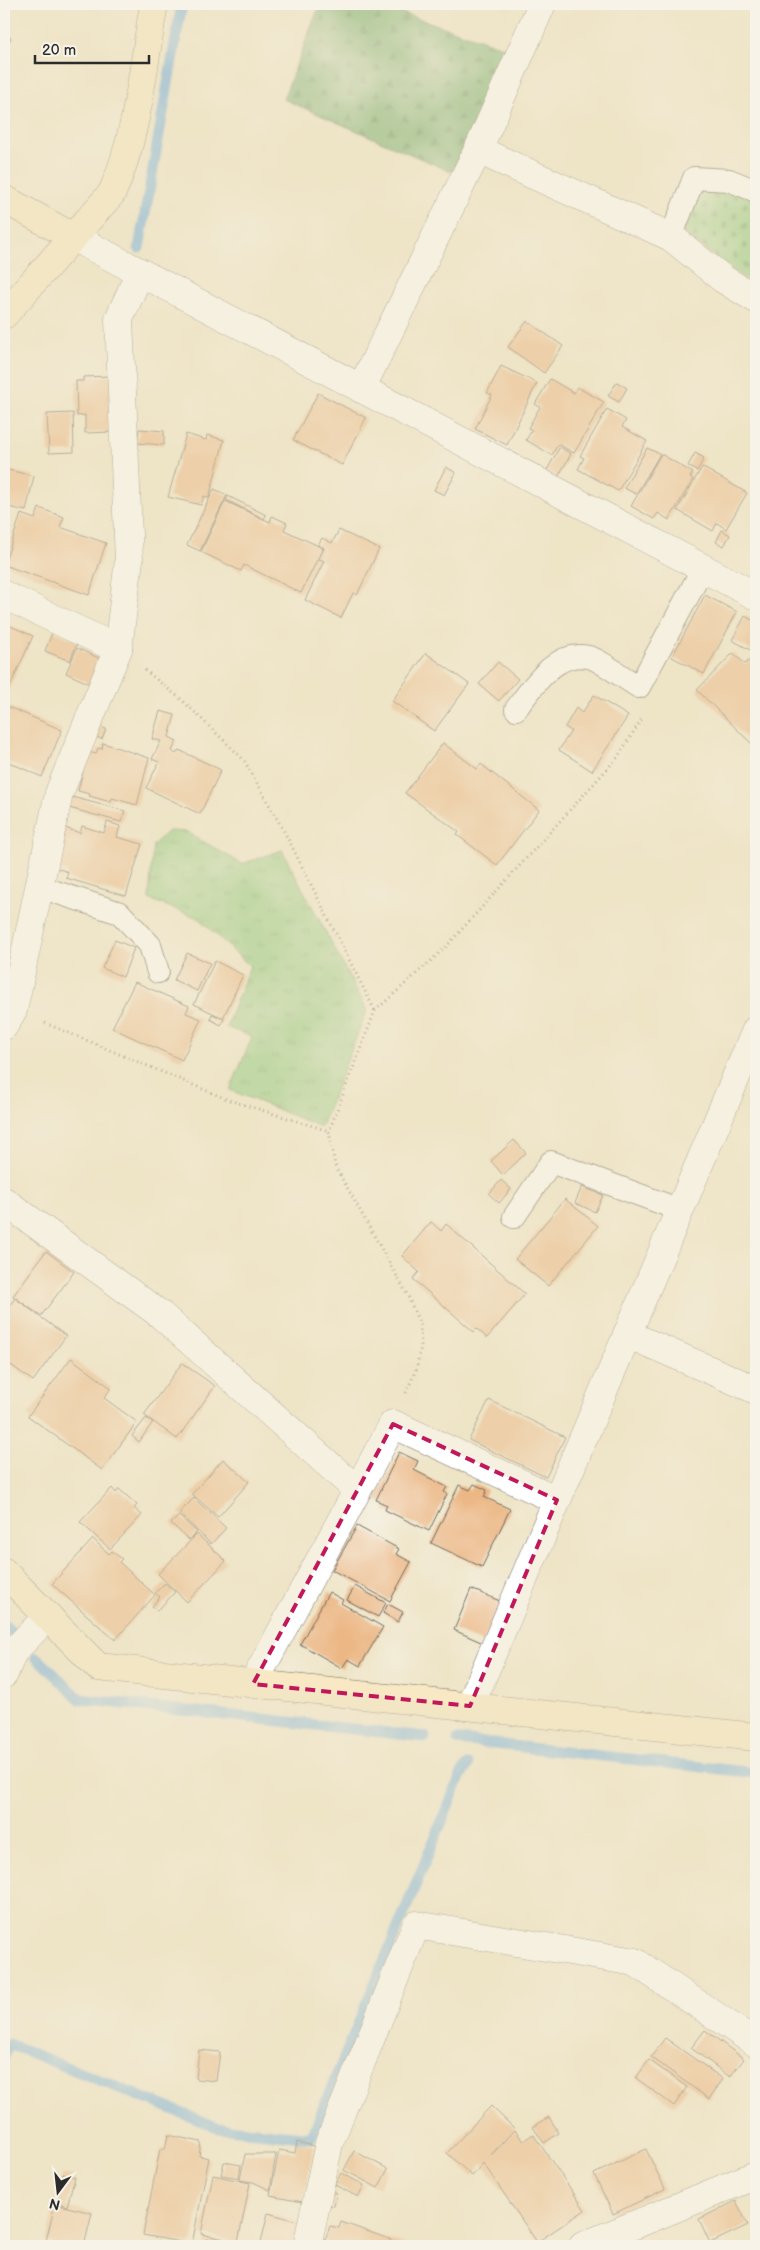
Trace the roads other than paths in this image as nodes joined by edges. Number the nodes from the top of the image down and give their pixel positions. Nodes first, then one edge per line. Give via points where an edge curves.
1 (154, 4) edge
2 (542, 4) edge
3 (478, 150) junction
4 (756, 191) edge
5 (4, 199) edge
6 (73, 236) junction
7 (671, 237) junction
8 (140, 272) junction
9 (756, 299) edge
10 (4, 315) edge
11 (361, 389) junction
12 (703, 568) junction
13 (4, 595) edge
14 (756, 596) edge
15 (118, 649) junction
16 (516, 709) dead end
17 (40, 887) junction
18 (158, 972) dead end
19 (8, 1018) edge
20 (756, 1030) edge
21 (4, 1200) edge
22 (680, 1210) junction
23 (514, 1217) dead end
24 (627, 1334) junction
25 (756, 1390) edge
26 (357, 1490) junction
27 (557, 1500) junction
28 (4, 1572) edge
29 (48, 1616) junction
30 (4, 1674) edge
31 (253, 1684) junction
32 (470, 1706) junction
33 (756, 1736) edge
34 (756, 2043) edge
35 (756, 2176) edge
36 (307, 2246) edge
37 (583, 2246) edge

1 - 6 street via 123,168 112,193
2 - 3 street
3 - 7 street
3 - 11 street
4 - 7 lane via 729,180 694,178
5 - 6 street
6 - 8 street
6 - 10 street
7 - 9 street via 723,279
8 - 11 street
8 - 15 street via 119,319 129,560
11 - 12 street
12 - 14 street
12 - 16 lane via 639,687 589,656 563,659 537,681
13 - 15 street
15 - 17 street via 59,793
17 - 18 lane via 120,912 150,945
17 - 19 street
20 - 22 street
21 - 26 street via 161,1315
22 - 23 lane via 551,1162
22 - 24 street
24 - 25 street
24 - 27 street
26 - 27 street via 393,1424
26 - 31 street
27 - 32 street
28 - 29 street
29 - 30 street via 13,1652
29 - 31 street via 98,1667
31 - 32 street
32 - 33 street
34 - 36 street via 635,1962 416,1925 329,2143
35 - 37 street

